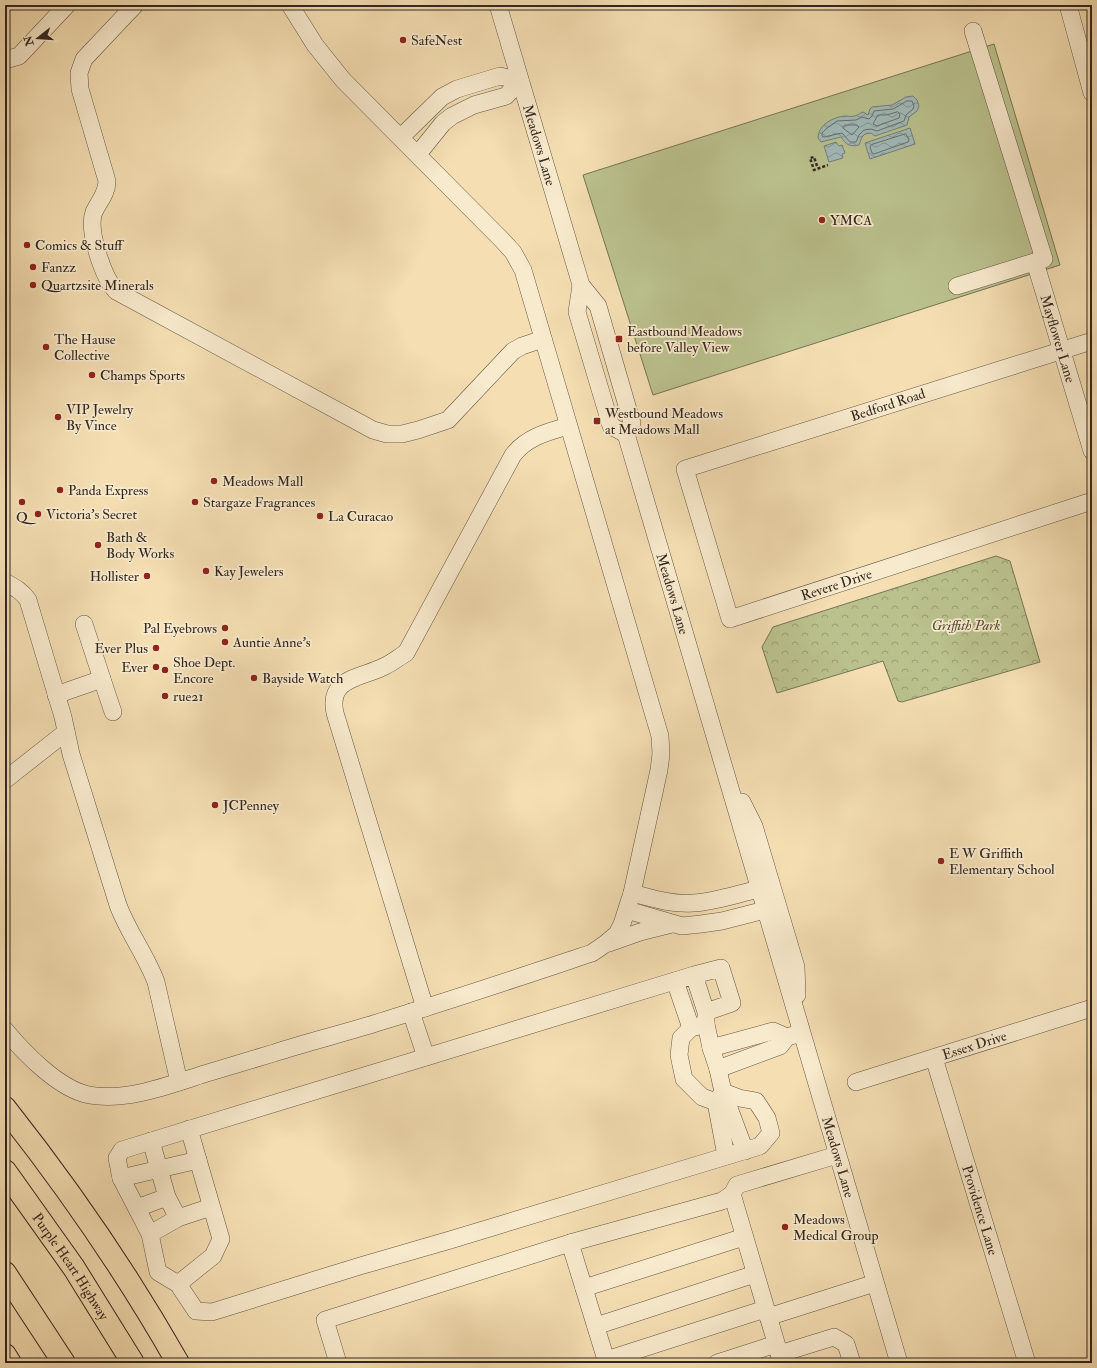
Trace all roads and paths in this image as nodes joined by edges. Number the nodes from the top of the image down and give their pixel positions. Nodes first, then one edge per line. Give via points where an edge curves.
1 (67, 5) edge
2 (135, 5) edge
3 (290, 5) edge
4 (498, 5) edge
5 (1072, 6) edge
6 (973, 31) dead end
7 (5, 60) edge
8 (520, 82) junction
9 (1092, 93) edge
10 (401, 137) junction
11 (418, 154) junction
12 (828, 165) dead end
13 (816, 166) dead end
14 (1037, 267) junction
15 (957, 286) dead end
16 (543, 339) junction
17 (1092, 341) edge
18 (1061, 350) junction
19 (568, 426) junction
20 (1092, 451) edge
21 (685, 470) joint
22 (1092, 501) edge
23 (5, 582) edge
24 (84, 624) dead end
25 (102, 679) junction
26 (56, 695) junction
27 (113, 712) dead end
28 (66, 732) junction
29 (719, 754) junction
30 (5, 780) edge
31 (759, 889) junction
32 (632, 893) junction
33 (627, 910) junction
34 (765, 910) junction
35 (672, 923) junction
36 (605, 944) junction
37 (694, 975) junction
38 (675, 981) junction
39 (418, 1010) junction
40 (1091, 1012) edge
41 (701, 1021) junction
42 (5, 1030) edge
43 (795, 1030) junction
44 (711, 1048) junction
45 (426, 1056) junction
46 (934, 1058) junction
47 (718, 1069) junction
48 (179, 1082) junction
49 (856, 1082) dead end
50 (720, 1097) junction
51 (5, 1108) edge
52 (189, 1129) junction
53 (151, 1141) junction
54 (745, 1151) junction
55 (837, 1155) junction
56 (726, 1156) junction
57 (198, 1160) junction
58 (159, 1169) junction
59 (5, 1171) edge
60 (121, 1178) junction
61 (732, 1194) junction
62 (167, 1197) junction
63 (211, 1207) junction
64 (137, 1208) junction
65 (178, 1218) junction
66 (150, 1234) junction
67 (744, 1237) junction
68 (570, 1243) junction
69 (5, 1273) edge
70 (755, 1274) junction
71 (875, 1283) junction
72 (178, 1284) junction
73 (584, 1288) junction
74 (767, 1313) junction
75 (596, 1326) junction
76 (779, 1354) edge
77 (5, 1355) edge
78 (607, 1362) edge
79 (10, 1363) edge
80 (64, 1363) edge
81 (133, 1363) edge
82 (178, 1363) edge
83 (338, 1363) edge
84 (717, 1363) edge
85 (852, 1363) edge
86 (899, 1363) edge
87 (1027, 1363) edge

1 - 7 street via 19,56
2 - 16 street via 84,59 79,73 80,89 107,181 105,193 92,217 92,230 104,271 116,291 373,430 387,434 409,432 448,420 513,352
3 - 10 street via 320,51 343,80
4 - 8 street, Meadows Lane
5 - 9 street
6 - 14 street via 1044,259
8 - 10 street via 500,76 457,89 442,97
8 - 11 street via 506,96 474,105 452,116 443,123
8 - 29 street, Meadows Lane via 581,285 598,306 632,423 626,434
10 - 11 street
11 - 16 street via 513,252 522,270
12 - 13 path via 814,170 810,158 814,157
14 - 15 street
14 - 18 street, Mayflower Lane
16 - 19 street
17 - 18 street, Bedford Road
18 - 20 street, Mayflower Lane
18 - 21 street, Bedford Road
19 - 32 street via 660,736 659,770
19 - 39 street via 541,434 517,449 406,653 385,666 350,679 340,687 334,697 335,713
21 - 22 street, Revere Drive via 730,619
23 - 26 street via 17,588 28,600
24 - 25 street
25 - 26 street
25 - 27 street
26 - 28 street
28 - 30 street
28 - 48 street via 118,905 156,982
29 - 31 street, Meadows Lane
29 - 43 street, Meadows Lane via 754,826 796,967
31 - 32 street via 691,903
31 - 34 street, Meadows Lane
32 - 33 street
33 - 35 street
33 - 36 street via 617,934
34 - 35 street via 701,924 682,926
34 - 43 street, Meadows Lane
35 - 36 street
36 - 39 street via 592,953
37 - 38 street
37 - 41 street
37 - 41 street via 721,968 732,1003
38 - 41 street
38 - 45 street
39 - 45 street
39 - 48 street
40 - 46 street, Essex Drive
41 - 44 street
41 - 50 street via 681,1038 679,1056 684,1079 702,1097
42 - 48 street via 49,1074 71,1088 88,1094 111,1096 137,1093
43 - 44 street via 773,1031
43 - 47 street via 780,1046
43 - 55 street, Meadows Lane
44 - 47 street
45 - 52 street
46 - 49 street, Essex Drive
46 - 87 street, Providence Lane
47 - 50 street
50 - 54 street
50 - 54 street via 756,1101 767,1118 771,1133 760,1146
50 - 56 street
51 - 82 highway via 107,1246
52 - 53 street
52 - 57 street
53 - 58 street
53 - 60 street via 122,1150 117,1158
54 - 56 street
55 - 61 street via 737,1185
55 - 71 street, Meadows Lane
56 - 72 street via 212,1312 196,1311
57 - 58 street
57 - 63 street
58 - 60 street
58 - 62 street
59 - 81 highway, Purple Heart Highway via 70,1263
60 - 64 street
61 - 67 street
61 - 68 street via 722,1201
62 - 64 street
62 - 65 street
63 - 65 street
63 - 72 street via 221,1239 213,1256
64 - 66 street
65 - 66 street
66 - 72 street via 158,1272
67 - 70 street
67 - 73 street
68 - 73 street
68 - 83 street via 325,1320
69 - 80 highway
70 - 74 street
70 - 75 street
71 - 74 street
71 - 86 street, Meadows Lane
73 - 75 street
74 - 76 street
74 - 78 street
75 - 78 street
76 - 84 street
76 - 85 street via 834,1337 846,1344
77 - 79 highway

